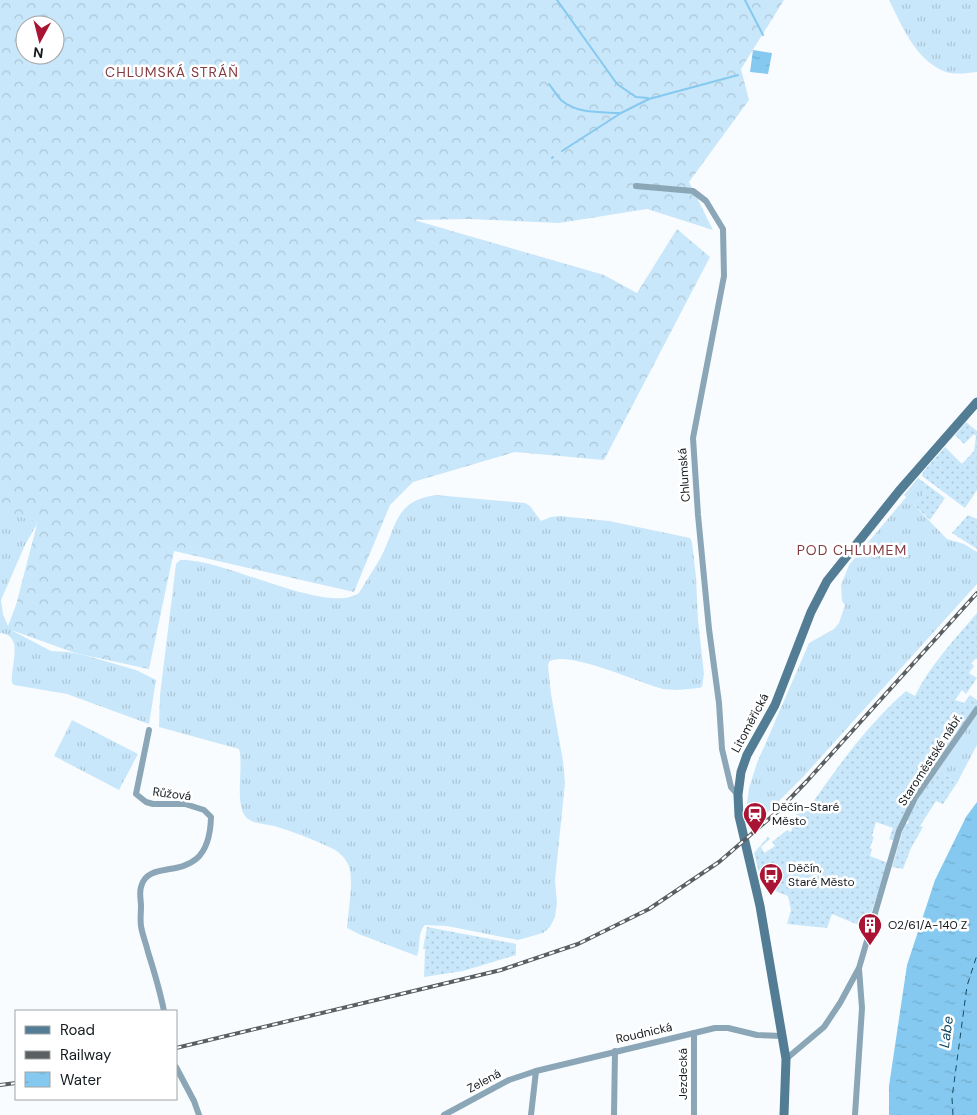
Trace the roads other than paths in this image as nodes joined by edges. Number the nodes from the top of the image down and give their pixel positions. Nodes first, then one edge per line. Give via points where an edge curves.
1 (636, 186) dead end
2 (977, 402) edge
3 (977, 709) edge
4 (149, 730) dead end
5 (738, 795) junction
6 (859, 968) junction
7 (164, 1010) edge
8 (694, 1033) junction
9 (783, 1036) junction
10 (615, 1051) junction
11 (786, 1059) junction
12 (178, 1071) edge
13 (536, 1071) junction
14 (198, 1115) edge
15 (444, 1115) edge
16 (531, 1115) edge
17 (614, 1115) edge
18 (694, 1115) edge
19 (784, 1115) edge
20 (855, 1115) edge

1 - 5 street, Chlumská via 693,191 706,201 723,229 724,276 693,438 722,749 731,787
2 - 5 main road, Litoměřická via 827,580 770,715 744,763
3 - 6 street, Staroměstské nábř. via 915,798 899,832
4 - 7 street, Růžová via 136,794 146,802 185,804 204,810 211,817 208,842 197,859 187,866 154,872 144,879 140,889 141,926
5 - 9 main road, Litoměřická via 741,830 760,906
6 - 11 street, Staroměstské nábř. via 824,1027
6 - 20 street, Staroměstské nábř. via 862,1008
8 - 9 street, Roudnická via 728,1028 757,1035
8 - 10 street, Roudnická
8 - 18 street, Jezdecká
9 - 11 main road, Litoměřická
10 - 13 street, Roudnická
10 - 17 street
11 - 19 main road, Litoměřická
12 - 14 street
13 - 15 street, Zelená via 509,1080
13 - 16 street

